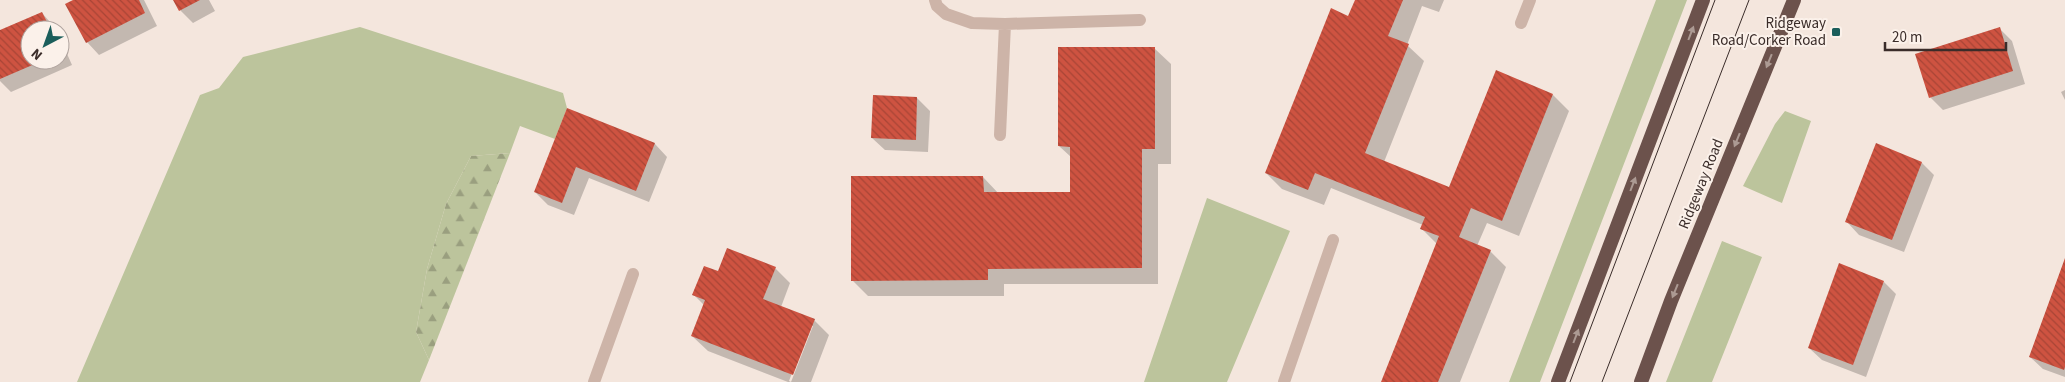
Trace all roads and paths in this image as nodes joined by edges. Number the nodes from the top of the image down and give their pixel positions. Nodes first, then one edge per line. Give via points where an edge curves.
1 (935, 0) edge
2 (1530, 0) edge
3 (1703, 0) edge
4 (1794, 0) edge
5 (1140, 20) dead end
6 (1521, 23) dead end
7 (1005, 24) junction
8 (1000, 135) dead end
9 (1333, 240) dead end
10 (633, 274) dead end
11 (594, 382) edge
12 (1284, 382) edge
13 (1558, 382) edge
14 (1641, 382) edge

1 - 7 lane via 936,6 946,14 972,22
2 - 6 lane
13 -> 3 highway
4 -> 14 highway, Ridgeway Road
5 - 7 lane
7 - 8 lane
9 - 12 lane
10 - 11 lane

